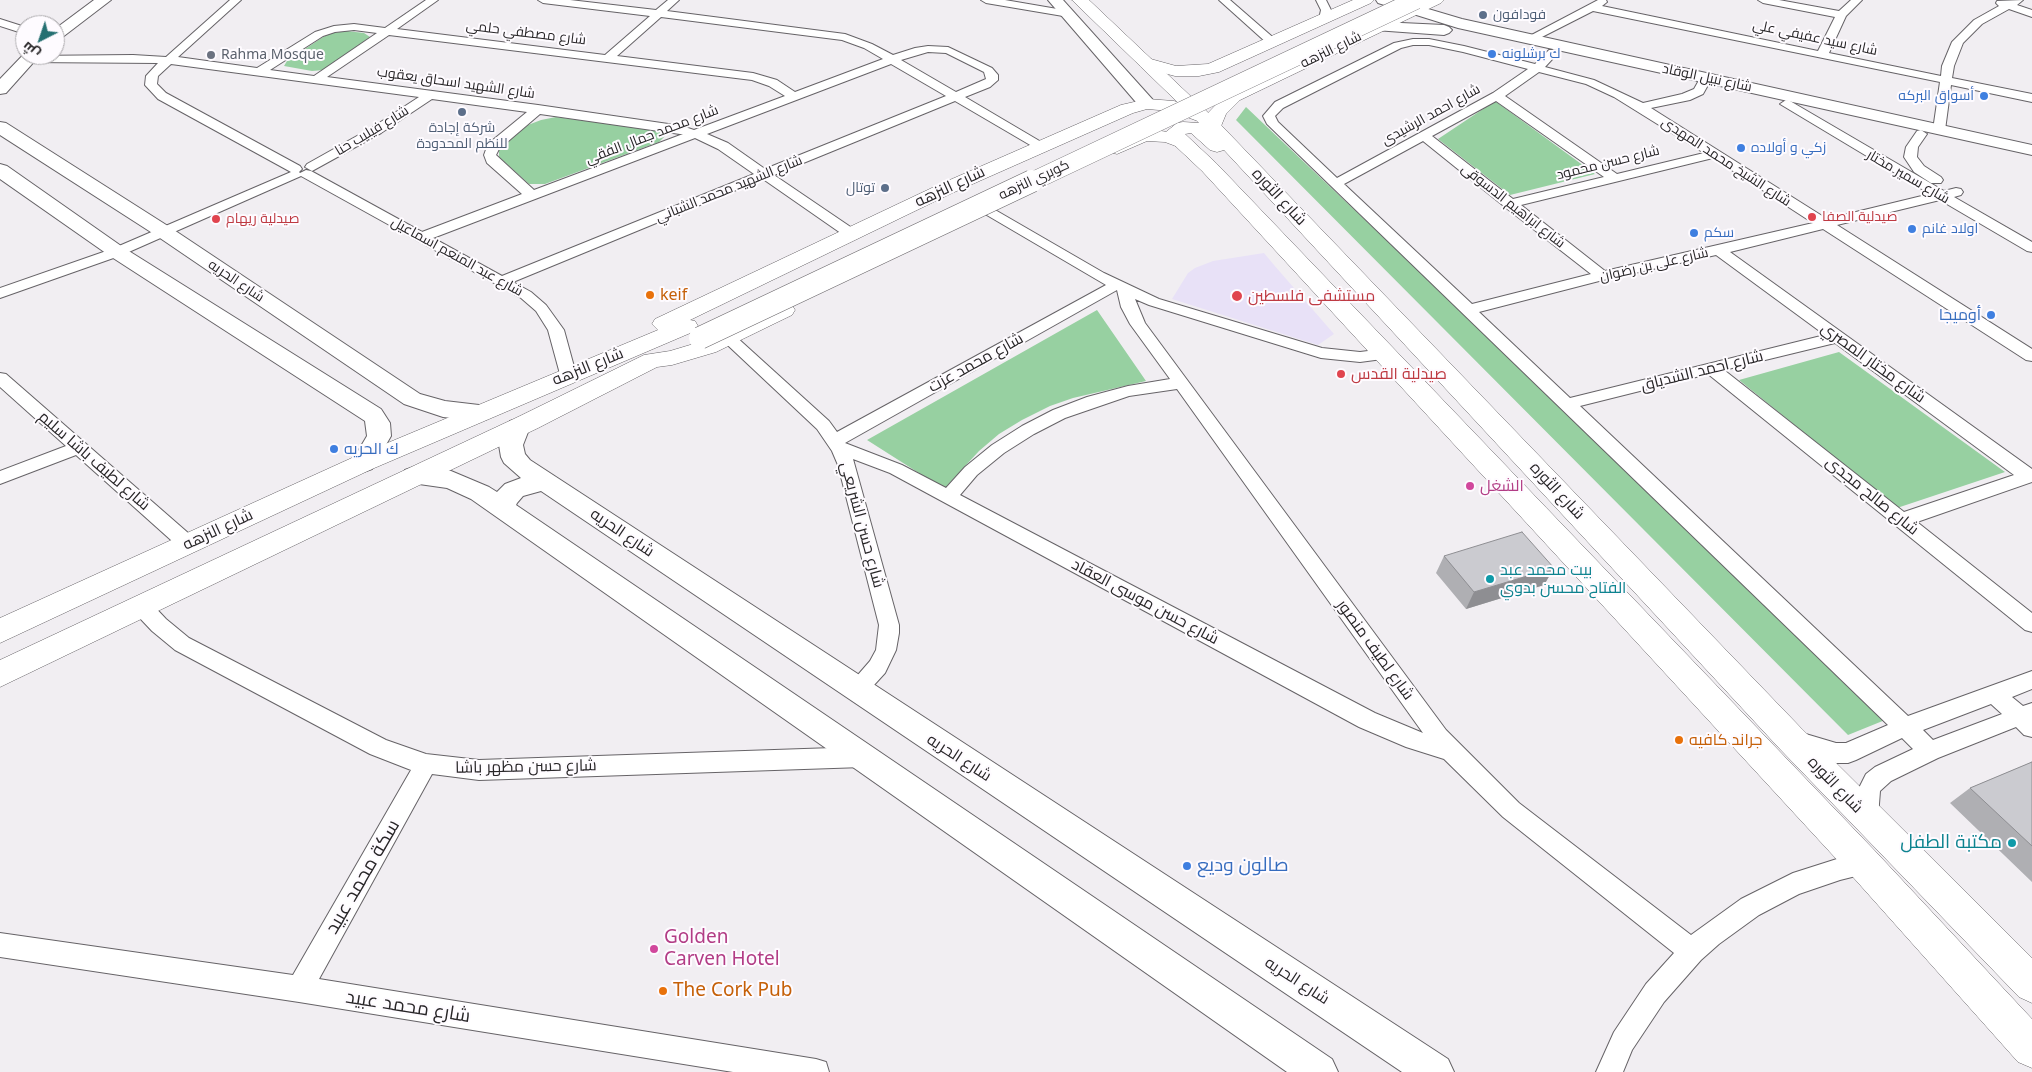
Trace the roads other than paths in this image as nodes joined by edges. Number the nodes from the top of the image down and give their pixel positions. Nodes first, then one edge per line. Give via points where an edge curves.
1 (104, 0) edge
2 (247, 0) edge
3 (433, 0) edge
4 (543, 0) edge
5 (674, 0) edge
6 (986, 0) edge
7 (1025, 0) edge
8 (1056, 0) edge
9 (1224, 0) edge
10 (1321, 0) edge
11 (1366, 0) edge
12 (1383, 0) edge
13 (1393, 0) edge
14 (1436, 0) edge
15 (1605, 0) edge
16 (1763, 0) edge
17 (1856, 0) edge
18 (1992, 0) edge
19 (235, 1) edge
20 (1008, 3) junction
21 (2013, 3) edge
22 (1415, 5) edge
23 (1074, 7) edge
24 (1591, 7) junction
25 (658, 13) junction
26 (2032, 14) edge
27 (1841, 15) junction
28 (1324, 19) junction
29 (0, 22) edge
30 (15, 27) edge
31 (1380, 27) junction
32 (1456, 27) junction
33 (65, 29) edge
34 (388, 31) junction
35 (1533, 44) junction
36 (1265, 45) junction
37 (1553, 52) junction
38 (1822, 54) junction
39 (65, 58) edge
40 (607, 59) junction
41 (168, 60) junction
42 (892, 60) junction
43 (1147, 63) junction
44 (1519, 64) junction
45 (22, 65) edge
46 (1297, 66) junction
47 (1536, 69) junction
48 (260, 71) junction
49 (317, 79) junction
50 (1946, 80) junction
51 (3, 83) edge
52 (1702, 85) junction
53 (430, 94) junction
54 (956, 96) junction
55 (1497, 96) junction
56 (795, 97) junction
57 (2032, 98) edge
58 (1147, 104) junction
59 (1786, 104) junction
60 (1641, 107) junction
61 (538, 109) junction
62 (1207, 121) junction
63 (0, 127) edge
64 (1939, 130) junction
65 (696, 134) junction
66 (1922, 134) junction
67 (1424, 136) junction
68 (1181, 142) junction
69 (1046, 144) junction
70 (2032, 150) edge
71 (1714, 154) junction
72 (2032, 158) edge
73 (1085, 164) junction
74 (1252, 169) junction
75 (0, 170) edge
76 (302, 171) junction
77 (764, 174) junction
78 (1614, 178) junction
79 (1337, 183) junction
80 (1956, 192) junction
81 (532, 196) junction
82 (1941, 196) junction
83 (1510, 204) junction
84 (990, 211) junction
85 (1824, 225) junction
86 (164, 232) junction
87 (850, 233) junction
88 (422, 237) junction
89 (2031, 238) edge
90 (1719, 250) junction
91 (117, 252) junction
92 (1602, 276) junction
93 (502, 281) junction
94 (1121, 288) junction
95 (0, 293) edge
96 (0, 301) edge
97 (1468, 310) junction
98 (1838, 337) junction
99 (727, 338) junction
100 (643, 354) junction
101 (1384, 354) junction
102 (2032, 356) edge
103 (1711, 368) junction
104 (568, 374) junction
105 (0, 378) edge
106 (1181, 383) junction
107 (396, 389) junction
108 (1567, 404) junction
109 (362, 408) junction
110 (479, 413) junction
111 (518, 427) junction
112 (838, 445) junction
113 (79, 447) junction
114 (363, 463) junction
115 (2030, 475) edge
116 (414, 476) junction
117 (0, 478) edge
118 (546, 482) junction
119 (948, 497) junction
120 (502, 508) junction
121 (1902, 520) junction
122 (188, 544) junction
123 (142, 606) junction
124 (2032, 624) edge
125 (0, 630) edge
126 (0, 674) edge
127 (2032, 680) edge
128 (857, 690) junction
129 (1994, 694) junction
130 (2028, 719) edge
131 (1905, 727) junction
132 (1790, 738) junction
133 (1451, 751) junction
134 (1930, 751) junction
135 (863, 757) junction
136 (426, 764) junction
137 (1866, 817) junction
138 (1864, 864) junction
139 (0, 945) edge
140 (1692, 951) junction
141 (2032, 984) edge
142 (299, 989) junction
143 (2032, 1048) edge
144 (816, 1072) edge
145 (1319, 1072) edge
146 (1435, 1072) edge
147 (1608, 1072) edge

1 - 33 street
2 - 19 street
3 - 34 street
4 - 25 street
5 - 25 street
6 - 20 street
7 - 20 street
8 - 23 street, شارع الثوره
9 - 36 street
10 - 28 street via 1326,10
11 - 28 main road, شارع النزهه
12 - 22 street, شارع نبيل الوقاد
13 - 100 main road, كوبري النزهه via 824,265
14 - 22 main road, شارع النزهه
15 - 24 street
16 - 27 street
17 - 27 street
18 - 21 street
19 - 41 street
20 - 23 street
21 - 26 street
21 - 50 street via 1967,32 1952,54
22 - 31 main road, شارع النزهه
22 - 32 street, شارع نبيل الوقاد
22 - 100 main road, كوبري النزهه, bridge
23 - 43 main road, شارع الثوره
23 - 58 street, شارع الثوره
24 - 35 street
24 - 38 street, شارع سيد عفيفي علي
25 - 40 street
25 - 42 street via 836,35 860,42
27 - 38 street
28 - 36 main road, شارع النزهه
29 - 30 street
31 - 32 street, شارع نبيل الوقاد
31 - 46 main road, شارع النزهه
32 - 35 street, شارع نبيل الوقاد
34 - 40 street, شارع مصطفي حلمي
34 - 48 street, شارع مصطفي حلمي via 349,27 323,32
34 - 49 street
35 - 37 street, شارع نبيل الوقاد
35 - 44 street
35 - 64 street, شارع نبيل الوقاد
36 - 43 main road, شارع النزهه via 1199,71 1176,71
36 - 46 main road via 1265,54
37 - 47 street
37 - 52 street, شارع نبيل الوقاد
38 - 50 street, شارع سيد عفيفي علي
39 - 41 street, شارع الشهيد اسحاق يعقوب
40 - 56 street, شارع مصطفي حلمي via 758,78
41 - 48 street, شارع الشهيد اسحاق يعقوب
41 - 76 street, شارع عبد المنعم اسماعيل via 152,76 151,85 157,93
42 - 54 street
42 - 54 street via 922,50 942,49 954,52 992,74 990,82
42 - 56 street, شارع محمد جمال الفقي
43 - 62 main road, شارع الثوره
44 - 47 street, شارع الشيخ محمد المهدى
44 - 79 street, شارع الشيخ محمد المهدى via 1444,45 1413,42 1398,45 1274,109 1269,116 1273,124
45 - 51 street
46 - 62 main road, شارع النزهه via 1230,99
47 - 55 street, شارع احمد الرشيدى
47 - 60 street, شارع الشيخ محمد المهدى via 1599,86
48 - 49 street, شارع الشهيد اسحاق يعقوب
49 - 53 street, شارع الشهيد اسحاق يعقوب
50 - 57 street, شارع سيد عفيفي علي
50 - 64 street
52 - 59 street, شارع نبيل الوقاد
52 - 60 street via 1699,91 1686,97
53 - 61 street, شارع الشهيد اسحاق يعقوب
53 - 76 street, شارع فيليب حنا via 377,130
54 - 69 street
54 - 77 street, شارع الشهيد محمد الشباني
55 - 67 street, شارع احمد الرشيدى
55 - 78 street
56 - 65 street, شارع محمد جمال الفقي
58 - 62 main road, شارع النزهه via 1174,106
58 - 69 main road, شارع النزهه via 1126,109
59 - 66 street, شارع نبيل الوقاد
59 - 82 street, شارع سمير مختار
60 - 71 street, شارع الشيخ محمد المهدى
61 - 65 street, شارع الشهيد اسحاق يعقوب
61 - 81 street via 494,147 490,155
62 - 74 main road, شارع الثوره
63 - 86 street, شارع الحريه
64 - 70 street, شارع نبيل الوقاد
65 - 77 street, شارع الشهيد اسحاق يعقوب via 717,143
65 - 81 street, شارع محمد جمال الفقي
66 - 72 street, شارع نبيل الوقاد
66 - 80 street, شارع سمير مختار via 1910,151 1913,163 1927,176
67 - 79 street, شارع احمد الرشيدى
67 - 83 street, شارع ابراهيم الدسوقى
68 - 73 main road, شارع النزهه via 1163,136 1142,136
68 - 74 main road via 1174,134 1176,130 1196,128 1232,160
68 - 101 main road, شارع الثوره via 1210,167
69 - 73 main road via 1069,143 1080,147 1087,154
69 - 87 main road, شارع النزهه
71 - 78 street, شارع حسن محمود
71 - 85 street, شارع الشيخ محمد المهدى
73 - 84 main road, شارع النزهه
74 - 132 main road, شارع الثوره
75 - 91 street
76 - 86 street, شارع فيليب حنا
76 - 88 street, شارع عبد المنعم اسماعيل
77 - 87 street, شارع الشهيد اسحاق يعقوب
77 - 93 street, شارع الشهيد محمد الشباني
78 - 83 street, شارع حسن محمود
79 - 97 street
80 - 82 street, شارع على بن رضوان
80 - 89 street, شارع سمير مختار
81 - 88 street, شارع محمد جمال الفقي
82 - 85 street, شارع على بن رضوان
82 - 89 street, شارع سمير مختار
83 - 92 street, شارع ابراهيم الدسوقى
84 - 94 street
84 - 99 main road, شارع النزهه
85 - 90 street, شارع على بن رضوان
85 - 102 street, شارع الشيخ محمد المهدى
86 - 91 street, شارع فيليب حنا
86 - 107 street, شارع الحريه
87 - 100 main road, شارع النزهه via 666,322 649,332
88 - 93 street, شارع عبد المنعم اسماعيل
90 - 92 street, شارع على بن رضوان
90 - 98 street, شارع مختار المصري
91 - 95 street, شارع فيليب حنا
91 - 96 street, شارع فيليب حنا via 100,264
91 - 109 street
92 - 97 street, شارع على بن رضوان
93 - 104 street, شارع عبد المنعم اسماعيل via 526,295 547,314 560,338
94 - 101 street via 1164,305 1321,353 1350,357
94 - 106 street, شارع لطيف منصور via 1134,318
94 - 112 street, شارع محمد عزت
97 - 108 street
98 - 103 street, شارع احمد الشدياق
98 - 115 street, شارع مختار المصري
99 - 100 main road, شارع النزهه via 690,353
99 - 112 street, شارع حسن الشريعي via 816,418
100 - 104 main road, شارع النزهه
100 - 111 main road, شارع النزهه
101 - 138 main road, شارع الثوره
103 - 108 street, شارع احمد الشدياق
103 - 121 street, شارع صالح مجدى
104 - 110 main road, شارع النزهه
105 - 113 street, شارع لطيف باشا سليم
106 - 119 street via 1119,394 1059,414 998,449
106 - 133 street, شارع لطيف منصور
107 - 109 street via 388,402
107 - 110 street, شارع الحريه via 430,406
108 - 131 street
109 - 114 street via 376,419 380,431 378,441
110 - 114 main road, شارع النزهه
111 - 116 main road, شارع النزهه
111 - 118 street, شارع الحريه via 511,445 513,457
112 - 119 street, شارع حسن موسى العقاد
112 - 128 street, شارع حسن الشريعي via 847,466 889,625 883,659
113 - 117 street
113 - 122 street, شارع لطيف باشا سليم
114 - 122 main road, شارع النزهه
115 - 121 street
116 - 120 street via 459,483
116 - 123 main road, شارع النزهه
118 - 120 street via 533,482 514,490
118 - 128 street, شارع الحريه
119 - 133 street, شارع حسن موسى العقاد via 1355,714 1402,736
120 - 135 street
121 - 124 street, شارع صالح مجدى
122 - 125 main road, شارع النزهه
123 - 126 main road, شارع النزهه
123 - 136 street, شارع حسن مظهر باشا via 182,644 384,750
127 - 129 street
128 - 146 street, شارع الحريه
129 - 130 street
129 - 131 street
130 - 134 street
131 - 132 street via 1848,753 1822,750
131 - 134 street
132 - 137 main road, شارع الثوره
133 - 140 street, شارع لطيف منصور via 1512,810
134 - 137 street via 1874,781
135 - 136 street, شارع حسن مظهر باشا via 480,770
135 - 145 street
136 - 142 street, سكة محمد عبيد
137 - 141 main road, شارع الثوره
138 - 140 street via 1817,877 1771,896 1730,920
138 - 143 main road, شارع الثوره
139 - 142 street, شارع محمد عبيد
140 - 147 street via 1655,992
142 - 144 street, شارع محمد عبيد

